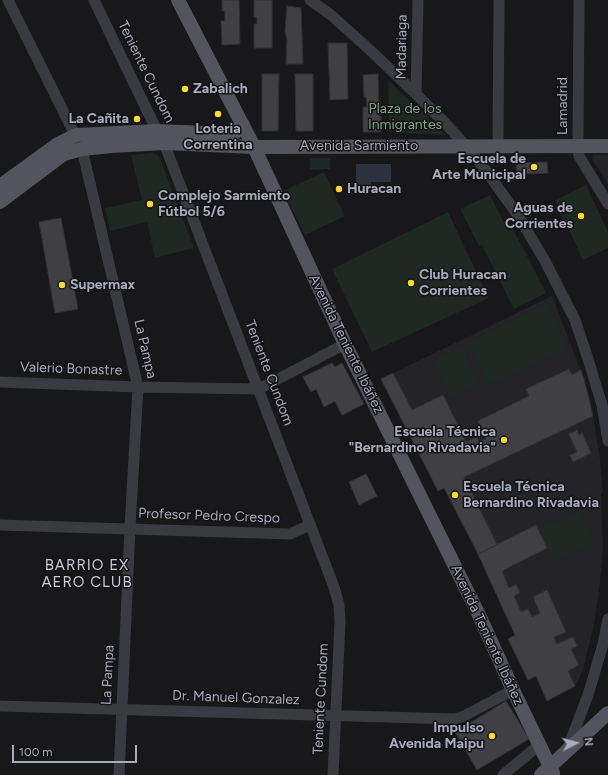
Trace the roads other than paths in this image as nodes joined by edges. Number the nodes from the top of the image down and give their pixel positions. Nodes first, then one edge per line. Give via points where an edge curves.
1 (8, 0) edge
2 (94, 0) edge
3 (178, 0) edge
4 (310, 0) edge
5 (418, 0) edge
6 (499, 0) edge
7 (579, 0) edge
8 (416, 94) junction
9 (243, 125) junction
10 (76, 135) junction
11 (160, 137) junction
12 (254, 146) junction
13 (466, 146) junction
14 (498, 146) junction
15 (578, 146) junction
16 (608, 146) edge
17 (82, 149) junction
18 (0, 186) edge
19 (0, 202) edge
20 (608, 204) edge
21 (345, 344) junction
22 (0, 382) edge
23 (138, 387) junction
24 (259, 389) junction
25 (608, 441) edge
26 (0, 525) edge
27 (310, 525) junction
28 (130, 528) junction
29 (608, 619) edge
30 (512, 690) junction
31 (0, 706) edge
32 (122, 710) junction
33 (608, 712) edge
34 (336, 716) junction
35 (608, 723) edge
36 (539, 745) junction
37 (566, 752) junction
38 (550, 773) edge
39 (119, 775) edge
40 (333, 775) edge
41 (503, 775) edge

1 - 10 street, La Pampa
2 - 11 street, Teniente Cundom
3 - 9 main road, Avenida Teniente Ibáñez
4 - 8 street via 365,45
5 - 8 street, Madariaga
6 - 14 street
7 - 15 street, Lamadrid
8 - 13 street
9 - 11 main road via 233,134
9 - 12 main road, Avenida Teniente Ibáñez
10 - 11 main road
10 - 17 street, La Pampa
10 - 18 main road via 58,144
11 - 12 main road, Avenida Sarmiento
11 - 17 main road
11 - 24 street, Teniente Cundom
12 - 13 main road, Avenida Sarmiento
12 - 21 main road, Avenida Teniente Ibáñez
13 - 14 main road, Avenida Sarmiento
13 - 25 street via 519,217 562,293 588,359 602,405
14 - 15 main road, Avenida Sarmiento
15 - 16 main road, Avenida Sarmiento
15 - 20 street, Lamadrid via 580,156
17 - 19 main road via 73,150 54,160
17 - 23 street, La Pampa
21 - 24 street, Valerio Bonastre
21 - 30 main road, Avenida Teniente Ibáñez via 479,614
22 - 23 street, Valerio Bonastre
23 - 24 street, Valerio Bonastre
23 - 28 street, La Pampa
24 - 27 street, Teniente Cundom
26 - 28 street, Profesor Pedro Crespo
27 - 28 street, Profesor Pedro Crespo via 290,534
27 - 34 street, Teniente Cundom via 339,605
28 - 32 street, La Pampa
29 - 37 street via 604,644 588,695
30 - 34 street, Dr. Manuel Gonzalez via 455,719
30 - 36 main road, Avenida Teniente Ibáñez
31 - 32 street, Dr. Manuel Gonzalez
32 - 34 street, Dr. Manuel Gonzalez
32 - 39 street, La Pampa
33 - 37 main road
34 - 40 street, Teniente Cundom
35 - 38 main road
36 - 38 main road, Avenida Teniente Ibáñez
36 - 41 street
37 - 38 main road

